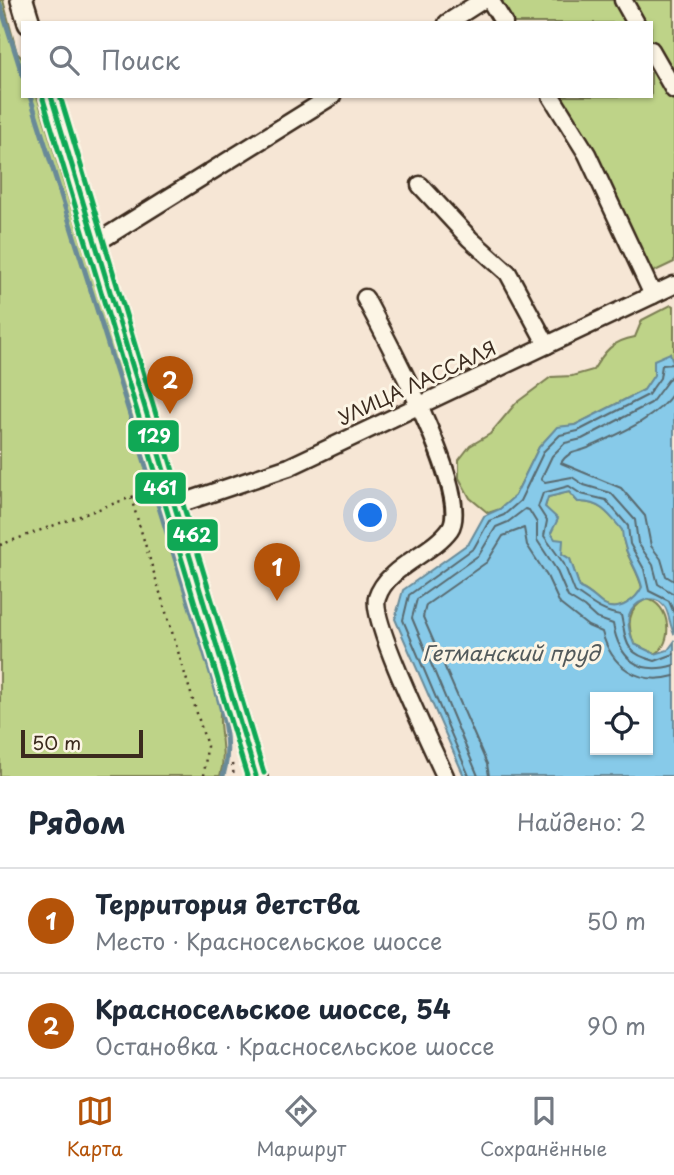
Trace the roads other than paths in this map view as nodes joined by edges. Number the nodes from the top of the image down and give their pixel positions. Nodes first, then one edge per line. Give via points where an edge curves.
1 (22, 0) edge
2 (483, 0) edge
3 (490, 0) edge
4 (623, 0) edge
5 (28, 21) edge
6 (450, 21) edge
7 (503, 21) edge
8 (635, 21) edge
9 (653, 53) edge
10 (674, 90) edge
11 (52, 98) edge
12 (329, 98) edge
13 (552, 98) edge
14 (420, 185) dead end
15 (96, 243) junction
16 (674, 285) edge
17 (653, 295) junction
18 (365, 298) dead end
19 (547, 345) junction
20 (420, 405) junction
21 (173, 506) junction
22 (256, 776) edge
23 (445, 776) edge

1 - 5 main road
2 - 6 street
3 - 7 street
4 - 8 street
9 - 10 street
11 - 15 main road
12 - 15 street
13 - 17 street via 587,154
14 - 19 street via 508,273
15 - 21 main road
16 - 17 street, УЛИЦА ЛАССАЛЯ
17 - 19 street, УЛИЦА ЛАССАЛЯ
18 - 20 street
19 - 20 street, УЛИЦА ЛАССАЛЯ
20 - 21 street, УЛИЦА ЛАССАЛЯ via 289,467
20 - 23 street via 450,490 452,527 388,582 377,599 379,621
21 - 22 main road

